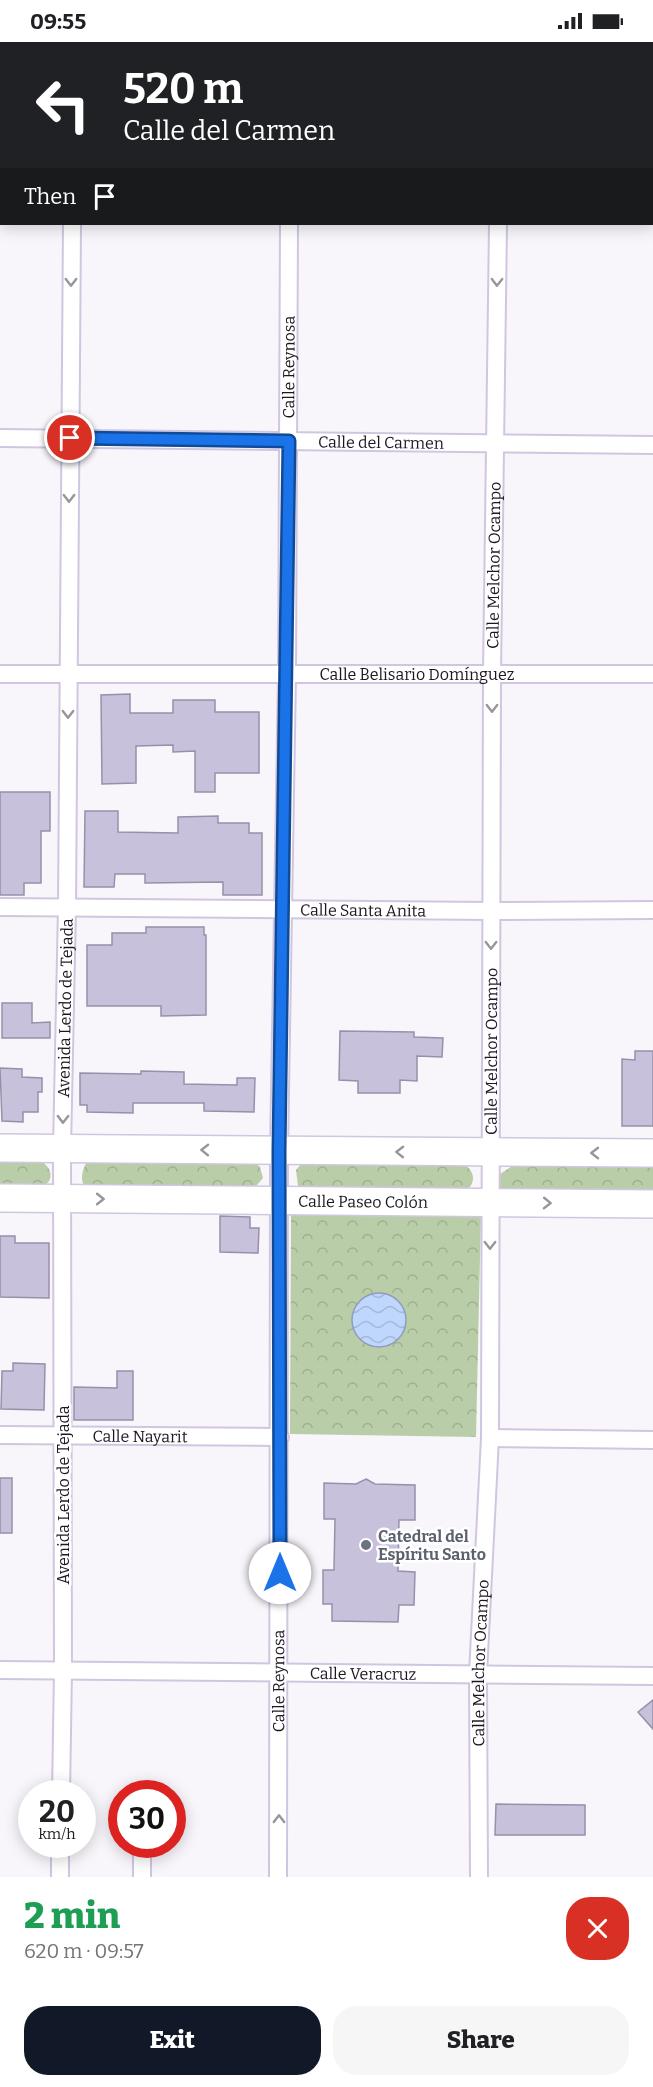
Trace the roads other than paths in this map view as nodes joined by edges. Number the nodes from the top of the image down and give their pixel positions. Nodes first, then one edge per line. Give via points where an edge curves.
1 (72, 225) edge
2 (289, 225) edge
3 (498, 225) edge
4 (0, 438) edge
5 (70, 438) junction
6 (289, 441) junction
7 (495, 442) junction
8 (653, 445) edge
9 (0, 674) edge
10 (287, 674) junction
11 (492, 674) junction
12 (653, 674) edge
13 (68, 675) junction
14 (0, 907) edge
15 (67, 907) junction
16 (282, 910) junction
17 (653, 910) edge
18 (491, 911) junction
19 (0, 1148) edge
20 (62, 1149) junction
21 (279, 1151) junction
22 (492, 1153) junction
23 (653, 1154) edge
24 (0, 1198) edge
25 (62, 1199) junction
26 (280, 1201) junction
27 (490, 1202) junction
28 (653, 1204) edge
29 (0, 1435) edge
30 (63, 1436) junction
31 (280, 1437) junction
32 (490, 1438) junction
33 (653, 1440) edge
34 (0, 1670) edge
35 (63, 1671) junction
36 (279, 1674) junction
37 (478, 1674) junction
38 (653, 1676) edge
39 (61, 1780) edge
40 (60, 1858) edge
41 (142, 1858) edge
42 (60, 1877) edge
43 (142, 1877) edge
44 (278, 1877) edge
45 (479, 1877) edge

1 -> 5 street, Avenida Lerdo de Tejada
2 - 6 street, Calle Reynosa
3 -> 7 street, Calle Melchor Ocampo
4 - 5 street, Calle del Carmen
5 - 6 street, Calle del Carmen
5 -> 13 street, Avenida Lerdo de Tejada
6 - 7 street, Calle del Carmen
6 - 10 street, Calle Reynosa
7 - 8 street, Calle del Carmen
7 - 11 street, Calle Melchor Ocampo
9 - 13 street, Calle Belisario Domínguez
10 - 11 street, Calle Belisario Domínguez
10 - 13 street, Calle Belisario Domínguez
10 - 16 street, Calle Reynosa
11 - 12 street, Calle Belisario Domínguez
11 -> 18 street, Calle Melchor Ocampo
13 -> 15 street, Avenida Lerdo de Tejada
14 - 15 street, Calle Santa Anita
15 - 16 street, Calle Santa Anita
15 -> 20 street, Avenida Lerdo de Tejada
16 - 18 street, Calle Santa Anita
16 - 21 street, Calle Reynosa
17 - 18 street, Calle Santa Anita
18 -> 22 street, Calle Melchor Ocampo
19 - 20 main road
21 -> 20 main road
20 - 25 street, Avenida Lerdo de Tejada
22 -> 21 main road
21 - 26 street, Calle Reynosa
23 -> 22 main road
22 - 27 street, Calle Melchor Ocampo
24 - 25 main road, Calle Paseo Colón
25 -> 26 main road, Calle Paseo Colón
25 - 30 street, Avenida Lerdo de Tejada
26 - 27 main road, Calle Paseo Colón
26 - 31 street, Calle Reynosa
27 -> 28 main road, Calle Paseo Colón
27 -> 32 street, Calle Melchor Ocampo
29 - 30 street, Calle Nayarit
30 - 31 street, Calle Nayarit
30 - 35 street, Avenida Lerdo de Tejada
31 - 36 street, Calle Reynosa
32 - 33 street
32 - 37 street, Calle Melchor Ocampo
34 - 35 street, Calle Veracruz
35 - 36 street, Calle Veracruz
35 - 39 street, Avenida Lerdo de Tejada
36 - 37 street, Calle Veracruz
44 -> 36 street, Calle Reynosa
37 - 38 street, Calle Veracruz
37 - 45 street, Calle Melchor Ocampo
40 - 42 street
41 - 43 street

